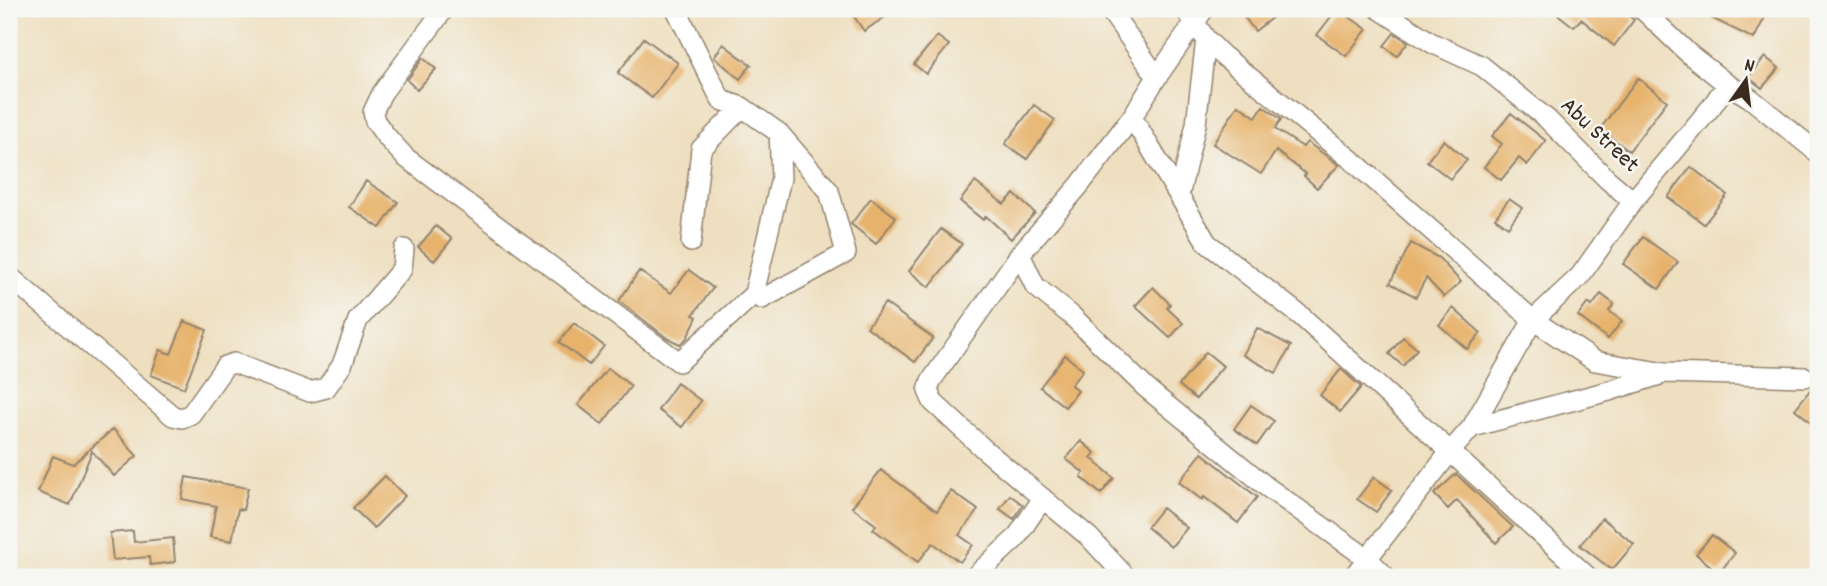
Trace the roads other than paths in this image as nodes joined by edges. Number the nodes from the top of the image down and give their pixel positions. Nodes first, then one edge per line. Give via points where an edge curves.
1 (444, 9) edge
2 (676, 9) edge
3 (1109, 9) edge
4 (1379, 9) edge
5 (1642, 9) edge
6 (1198, 20) edge
7 (1157, 77) junction
8 (1727, 84) junction
9 (742, 107) junction
10 (1132, 117) junction
11 (779, 134) junction
12 (1818, 153) edge
13 (1179, 196) junction
14 (1633, 201) junction
15 (691, 242) dead end
16 (404, 250) dead end
17 (1020, 254) junction
18 (9, 276) edge
19 (754, 294) junction
20 (1533, 320) junction
21 (1665, 373) junction
22 (1805, 377) dead end
23 (1472, 427) junction
24 (1450, 452) junction
25 (1043, 498) junction
26 (1368, 559) junction
27 (974, 577) edge
28 (1126, 577) edge
29 (1353, 577) edge
30 (1386, 577) edge
31 (1588, 577) edge

1 - 19 street via 373,111 380,128 405,158 679,362
2 - 9 street via 721,100
3 - 7 street
4 - 14 street, Abu Street via 1432,43 1482,66 1547,119
5 - 8 street
6 - 7 street
6 - 13 street via 1196,124
6 - 20 street via 1221,54 1354,162
7 - 10 street
8 - 12 street
8 - 14 street, Abu Street
9 - 11 street
9 - 15 street via 701,149
10 - 13 street
10 - 17 street
11 - 19 street via 781,178
11 - 19 street via 829,191 846,253 762,299
13 - 24 street via 1207,243 1301,316
14 - 20 street via 1580,276
16 - 18 street via 402,269 358,320 342,365 326,388 310,392 234,363 225,366 191,414 182,418 173,416
17 - 25 street via 928,391 950,418
17 - 26 street via 1035,286 1146,388 1267,488
20 - 21 street via 1595,360
20 - 23 street
21 - 22 street
21 - 23 street
23 - 24 street
24 - 26 street
24 - 31 street
25 - 27 street via 1016,538
25 - 28 street
26 - 29 street
26 - 30 street

